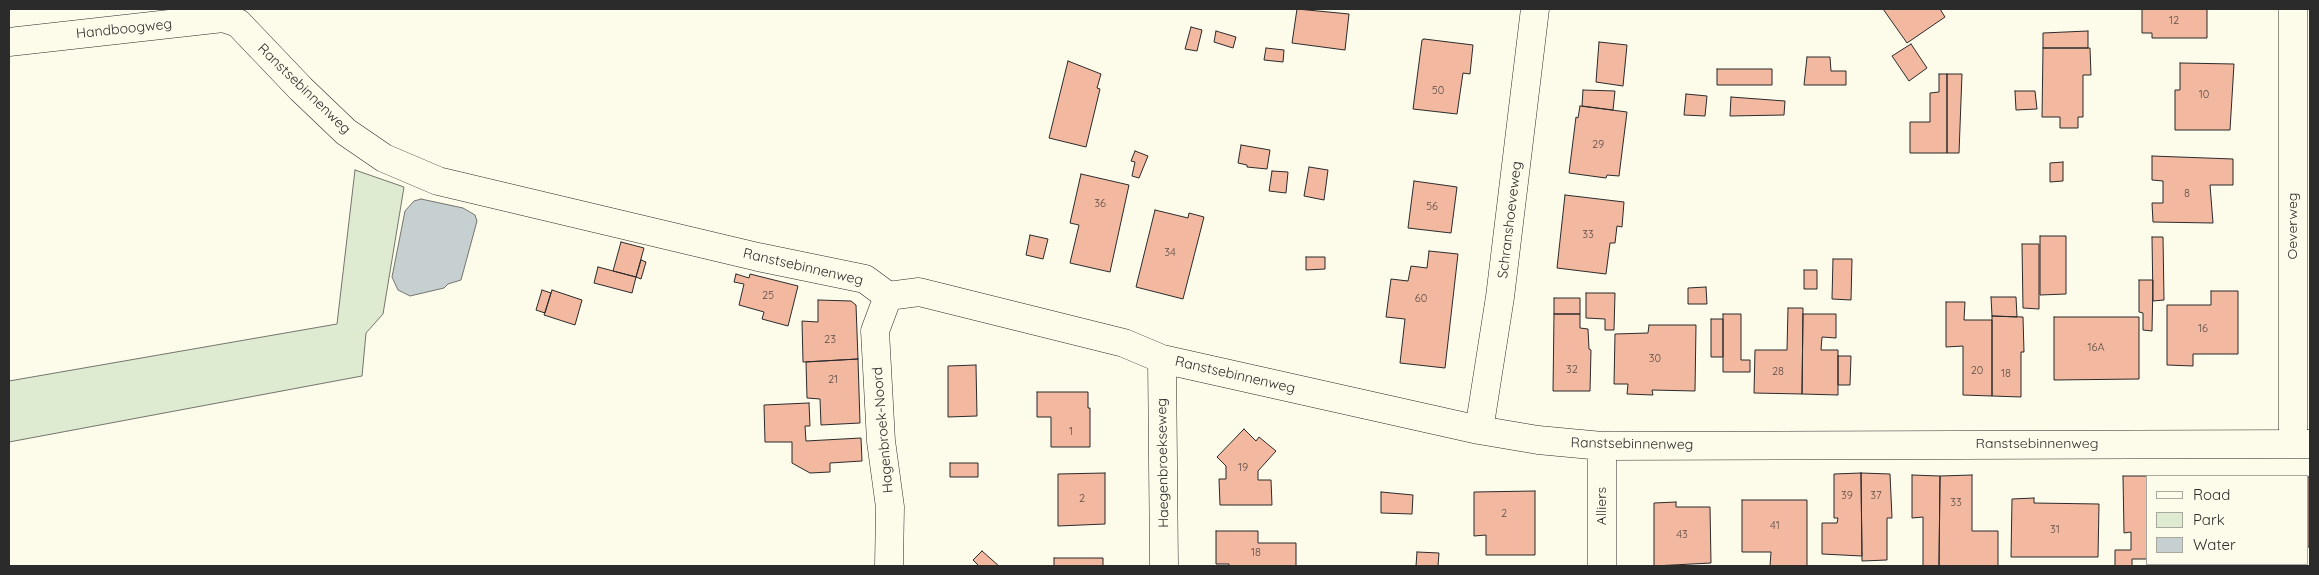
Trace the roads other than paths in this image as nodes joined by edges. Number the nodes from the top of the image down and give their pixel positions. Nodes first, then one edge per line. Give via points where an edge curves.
1 (1535, 9) edge
2 (2293, 9) edge
3 (238, 23) joint
4 (9, 42) edge
5 (888, 296) junction
6 (1162, 359) junction
7 (1479, 430) junction
8 (2302, 444) edge
9 (1602, 446) junction
10 (888, 566) edge
11 (1164, 566) edge
12 (1602, 566) edge

1 - 7 street, Schranshoeveweg via 1500,297
2 - 8 street, Oeverweg
3 - 4 street, Handboogweg via 223,18
3 - 5 street, Ranstsebinnenweg via 346,132 384,158 438,181 865,279
5 - 6 street, Ranstsebinnenweg via 919,292 1124,343
5 - 10 street, Hagenbroek-Noord via 875,331 881,441 890,507
6 - 7 street, Ranstsebinnenweg
6 - 11 street, Haegenbroekseweg
7 - 9 street, Ranstsebinnenweg
8 - 9 street, Ranstsebinnenweg
9 - 12 street, Alliers

